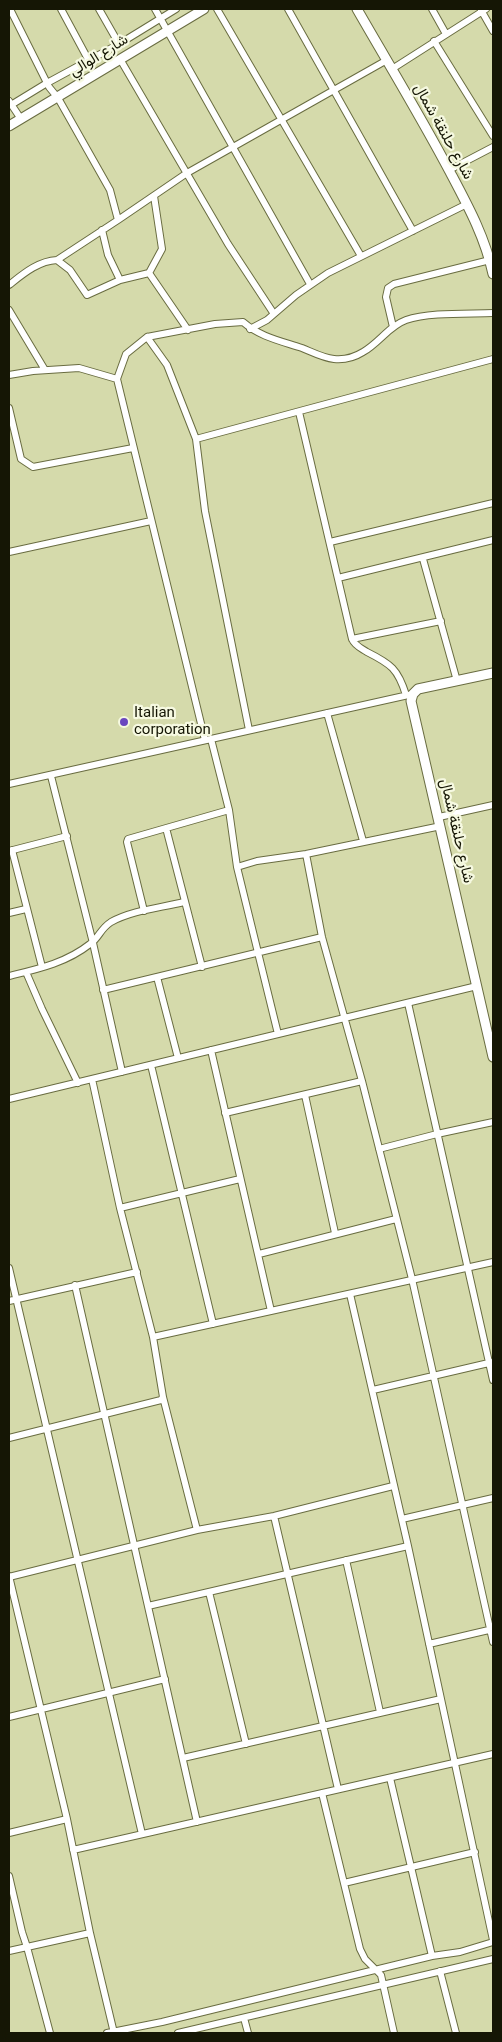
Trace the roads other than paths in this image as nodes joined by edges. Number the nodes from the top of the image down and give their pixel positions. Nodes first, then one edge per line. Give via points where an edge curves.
1 (10, 9) edge
2 (61, 9) edge
3 (100, 9) edge
4 (155, 9) edge
5 (176, 9) edge
6 (204, 9) edge
7 (217, 9) edge
8 (288, 9) edge
9 (357, 9) edge
10 (432, 9) edge
11 (483, 10) edge
12 (161, 19) junction
13 (168, 31) junction
14 (493, 31) edge
15 (446, 34) junction
16 (434, 41) junction
17 (119, 44) junction
18 (120, 59) junction
19 (387, 60) junction
20 (89, 61) junction
21 (392, 69) junction
22 (48, 85) junction
23 (334, 90) junction
24 (56, 96) junction
25 (10, 103) edge
26 (21, 119) junction
27 (280, 120) junction
28 (9, 126) edge
29 (493, 136) edge
30 (233, 147) junction
31 (493, 147) edge
32 (449, 170) junction
33 (187, 173) junction
34 (154, 196) junction
35 (467, 204) junction
36 (118, 220) junction
37 (102, 230) junction
38 (413, 231) junction
39 (361, 256) junction
40 (491, 257) edge
41 (57, 260) junction
42 (149, 273) junction
43 (493, 274) edge
44 (120, 280) junction
45 (310, 284) junction
46 (9, 285) edge
47 (9, 310) edge
48 (493, 312) edge
49 (274, 314) junction
50 (393, 328) junction
51 (250, 329) junction
52 (188, 330) junction
53 (147, 337) junction
54 (493, 360) edge
55 (45, 370) junction
56 (9, 375) edge
57 (117, 378) junction
58 (9, 408) edge
59 (299, 412) junction
60 (196, 439) junction
61 (133, 448) junction
62 (493, 503) edge
63 (151, 521) junction
64 (493, 540) edge
65 (330, 542) junction
66 (9, 552) edge
67 (423, 559) junction
68 (338, 578) junction
69 (441, 621) junction
70 (352, 639) junction
71 (493, 673) edge
72 (457, 681) junction
73 (409, 694) junction
74 (327, 713) junction
75 (249, 730) junction
76 (208, 739) junction
77 (51, 776) junction
78 (9, 784) edge
79 (493, 805) edge
80 (228, 810) junction
81 (440, 821) junction
82 (166, 828) junction
83 (67, 836) junction
84 (363, 841) junction
85 (10, 851) edge
86 (306, 854) junction
87 (237, 866) junction
88 (184, 902) junction
89 (26, 909) junction
90 (144, 911) junction
91 (9, 913) edge
92 (322, 937) junction
93 (92, 943) junction
94 (257, 954) junction
95 (42, 967) junction
96 (202, 967) junction
97 (26, 972) junction
98 (9, 976) edge
99 (158, 977) junction
100 (477, 986) junction
101 (103, 990) junction
102 (408, 1003) junction
103 (344, 1018) junction
104 (278, 1034) junction
105 (212, 1050) junction
106 (493, 1057) edge
107 (178, 1058) junction
108 (151, 1065) junction
109 (122, 1072) junction
110 (92, 1079) junction
111 (362, 1081) junction
112 (78, 1083) junction
113 (305, 1095) junction
114 (9, 1100) edge
115 (225, 1113) junction
116 (493, 1122) edge
117 (438, 1134) junction
118 (379, 1149) junction
119 (240, 1179) junction
120 (182, 1194) junction
121 (120, 1208) junction
122 (396, 1218) junction
123 (335, 1233) junction
124 (259, 1254) junction
125 (493, 1262) edge
126 (468, 1267) junction
127 (9, 1268) edge
128 (137, 1272) junction
129 (412, 1279) junction
130 (75, 1285) junction
131 (350, 1294) junction
132 (12, 1300) edge
133 (271, 1311) junction
134 (213, 1324) junction
135 (153, 1337) junction
136 (491, 1362) edge
137 (433, 1377) junction
138 (493, 1380) edge
139 (373, 1390) junction
140 (163, 1397) junction
141 (104, 1413) junction
142 (46, 1428) junction
143 (9, 1438) edge
144 (393, 1486) junction
145 (493, 1498) edge
146 (462, 1505) junction
147 (274, 1516) junction
148 (402, 1519) junction
149 (197, 1530) junction
150 (134, 1546) junction
151 (408, 1546) junction
152 (77, 1560) junction
153 (346, 1560) junction
154 (289, 1573) junction
155 (9, 1576) edge
156 (209, 1592) junction
157 (12, 1601) edge
158 (148, 1606) junction
159 (492, 1630) edge
160 (493, 1642) edge
161 (429, 1644) junction
162 (165, 1680) junction
163 (109, 1693) junction
164 (441, 1699) junction
165 (40, 1709) junction
166 (380, 1712) junction
167 (9, 1717) edge
168 (324, 1725) junction
169 (246, 1744) junction
170 (493, 1754) edge
171 (183, 1758) junction
172 (455, 1763) junction
173 (390, 1778) junction
174 (338, 1790) junction
175 (322, 1793) junction
176 (66, 1820) junction
177 (198, 1822) junction
178 (9, 1833) edge
179 (142, 1834) junction
180 (73, 1850) junction
181 (474, 1852) junction
182 (411, 1867) junction
183 (9, 1876) edge
184 (344, 1883) junction
185 (90, 1933) junction
186 (493, 1941) edge
187 (27, 1947) junction
188 (9, 1951) edge
189 (432, 1956) junction
190 (493, 1959) edge
191 (377, 1970) junction
192 (440, 1971) junction
193 (383, 1985) junction
194 (244, 2018) junction
195 (50, 2033) edge
196 (112, 2033) edge
197 (178, 2033) edge
198 (248, 2033) edge
199 (394, 2033) edge
200 (456, 2033) edge

1 - 22 street
2 - 20 street
3 - 17 street
4 - 12 street
5 - 12 street
6 - 13 street, شارع الوالي
7 - 27 street
8 - 23 street
9 - 19 street, شارع حلنقة شمال
10 - 15 street
11 - 14 street
11 - 15 street
12 - 13 street
12 - 17 street
13 - 18 street, شارع الوالي
13 - 30 street
15 - 16 street
16 - 21 street
16 - 29 street
17 - 20 street
18 - 24 street, شارع الوالي
18 - 33 street
19 - 21 street, شارع حلنقة شمال
19 - 23 street
20 - 22 street
21 - 32 street, شارع حلنقة شمال
22 - 24 street
22 - 25 street
23 - 27 street
23 - 38 street
24 - 26 street, شارع الوالي
24 - 36 street via 110,190
25 - 26 street
26 - 28 street, شارع الوالي
27 - 30 street
27 - 39 street
30 - 33 street
30 - 45 street
31 - 32 street
32 - 35 street, شارع حلنقة شمال
33 - 34 street
33 - 49 street
34 - 36 street
34 - 42 street via 162,249
35 - 38 street
35 - 40 street, شارع حلنقة شمال
36 - 37 street
37 - 41 street
37 - 44 street via 108,255
38 - 39 street
39 - 45 street
40 - 43 street, شارع حلنقة شمال
40 - 50 street via 388,288 386,297
41 - 44 street via 70,270 87,295
41 - 46 street via 39,264
42 - 44 street
42 - 52 street
45 - 49 street
47 - 55 street
48 - 50 street via 416,317
49 - 51 street
50 - 51 street via 364,351 350,358 335,359
51 - 52 street via 243,322
52 - 53 street
53 - 57 street via 126,354
53 - 60 street via 167,365
54 - 59 street
55 - 56 street
55 - 57 street via 78,368
57 - 61 street
58 - 61 street via 21,459 33,467
59 - 60 street
59 - 65 street
60 - 75 street via 205,511
61 - 63 street
62 - 65 street
63 - 66 street
63 - 76 street
64 - 67 street
65 - 68 street
67 - 68 street
67 - 69 street
68 - 70 street
69 - 70 street
69 - 72 street
70 - 73 street via 356,645 394,669
71 - 72 street
72 - 73 street
73 - 74 street
73 - 81 street, شارع حلنقة شمال
74 - 75 street
74 - 84 street
75 - 76 street
76 - 77 street
76 - 80 street
77 - 78 street
77 - 83 street
79 - 81 street
80 - 82 street
80 - 87 street
81 - 84 street
81 - 100 street, شارع حلنقة شمال
82 - 88 street
82 - 90 street via 130,837 127,842
83 - 85 street
83 - 93 street
84 - 86 street
85 - 89 street
86 - 87 street
86 - 92 street
87 - 94 street
88 - 90 street
88 - 96 street
89 - 91 street
89 - 95 street
90 - 93 street via 112,922 101,929
92 - 94 street
92 - 103 street
93 - 95 street via 64,961
93 - 101 street
94 - 96 street
94 - 104 street
95 - 97 street
96 - 99 street
97 - 98 street
97 - 112 street
99 - 101 street
99 - 107 street
100 - 102 street
100 - 106 street, شارع حلنقة شمال
101 - 109 street
102 - 103 street
102 - 117 street
103 - 104 street
103 - 111 street
104 - 105 street
105 - 107 street
105 - 115 street
107 - 108 street
108 - 109 street
108 - 120 street
109 - 110 street
110 - 112 street
110 - 121 street
111 - 113 street
111 - 118 street
112 - 114 street
113 - 115 street
113 - 123 street
115 - 119 street
116 - 117 street
117 - 118 street
117 - 126 street
118 - 122 street
119 - 120 street
119 - 124 street
120 - 121 street
120 - 134 street
121 - 128 street
122 - 123 street
122 - 129 street
123 - 124 street
124 - 133 street
125 - 126 street
126 - 129 street
126 - 136 street
127 - 132 street
128 - 130 street
128 - 135 street
129 - 131 street
129 - 137 street
130 - 132 street
130 - 141 street
131 - 133 street
131 - 139 street
132 - 142 street
133 - 134 street
134 - 135 street
135 - 140 street
136 - 137 street
136 - 138 street
137 - 139 street
137 - 146 street
139 - 144 street
140 - 141 street via 156,1402
140 - 149 street
141 - 142 street
141 - 150 street
142 - 143 street
142 - 152 street
144 - 147 street
144 - 148 street
145 - 146 street
146 - 148 street
146 - 159 street
147 - 149 street
147 - 154 street
148 - 151 street
149 - 150 street
150 - 152 street
150 - 158 street
151 - 153 street
151 - 161 street
152 - 155 street
152 - 163 street
153 - 154 street
153 - 166 street
154 - 156 street
154 - 168 street
155 - 157 street
156 - 158 street
156 - 169 street
157 - 165 street
158 - 162 street
159 - 160 street
159 - 161 street
161 - 164 street
162 - 163 street
162 - 171 street
163 - 165 street
163 - 179 street
164 - 166 street
164 - 172 street
165 - 167 street
165 - 176 street
166 - 168 street
168 - 169 street
168 - 174 street
169 - 171 street
170 - 172 street
171 - 177 street
172 - 173 street
172 - 181 street
173 - 174 street
173 - 182 street
174 - 175 street
175 - 177 street
175 - 184 street
176 - 178 street
176 - 180 street
177 - 179 street
179 - 180 street
180 - 185 street
181 - 182 street
181 - 186 street
182 - 184 street
182 - 189 street
183 - 187 street
184 - 191 street via 360,1949
185 - 187 street
185 - 196 street
186 - 189 street via 460,1952
187 - 188 street
187 - 195 street
189 - 191 street
190 - 192 street
191 - 193 street
191 - 196 street
192 - 193 street
192 - 200 street
193 - 194 street
193 - 199 street
194 - 197 street
194 - 198 street

